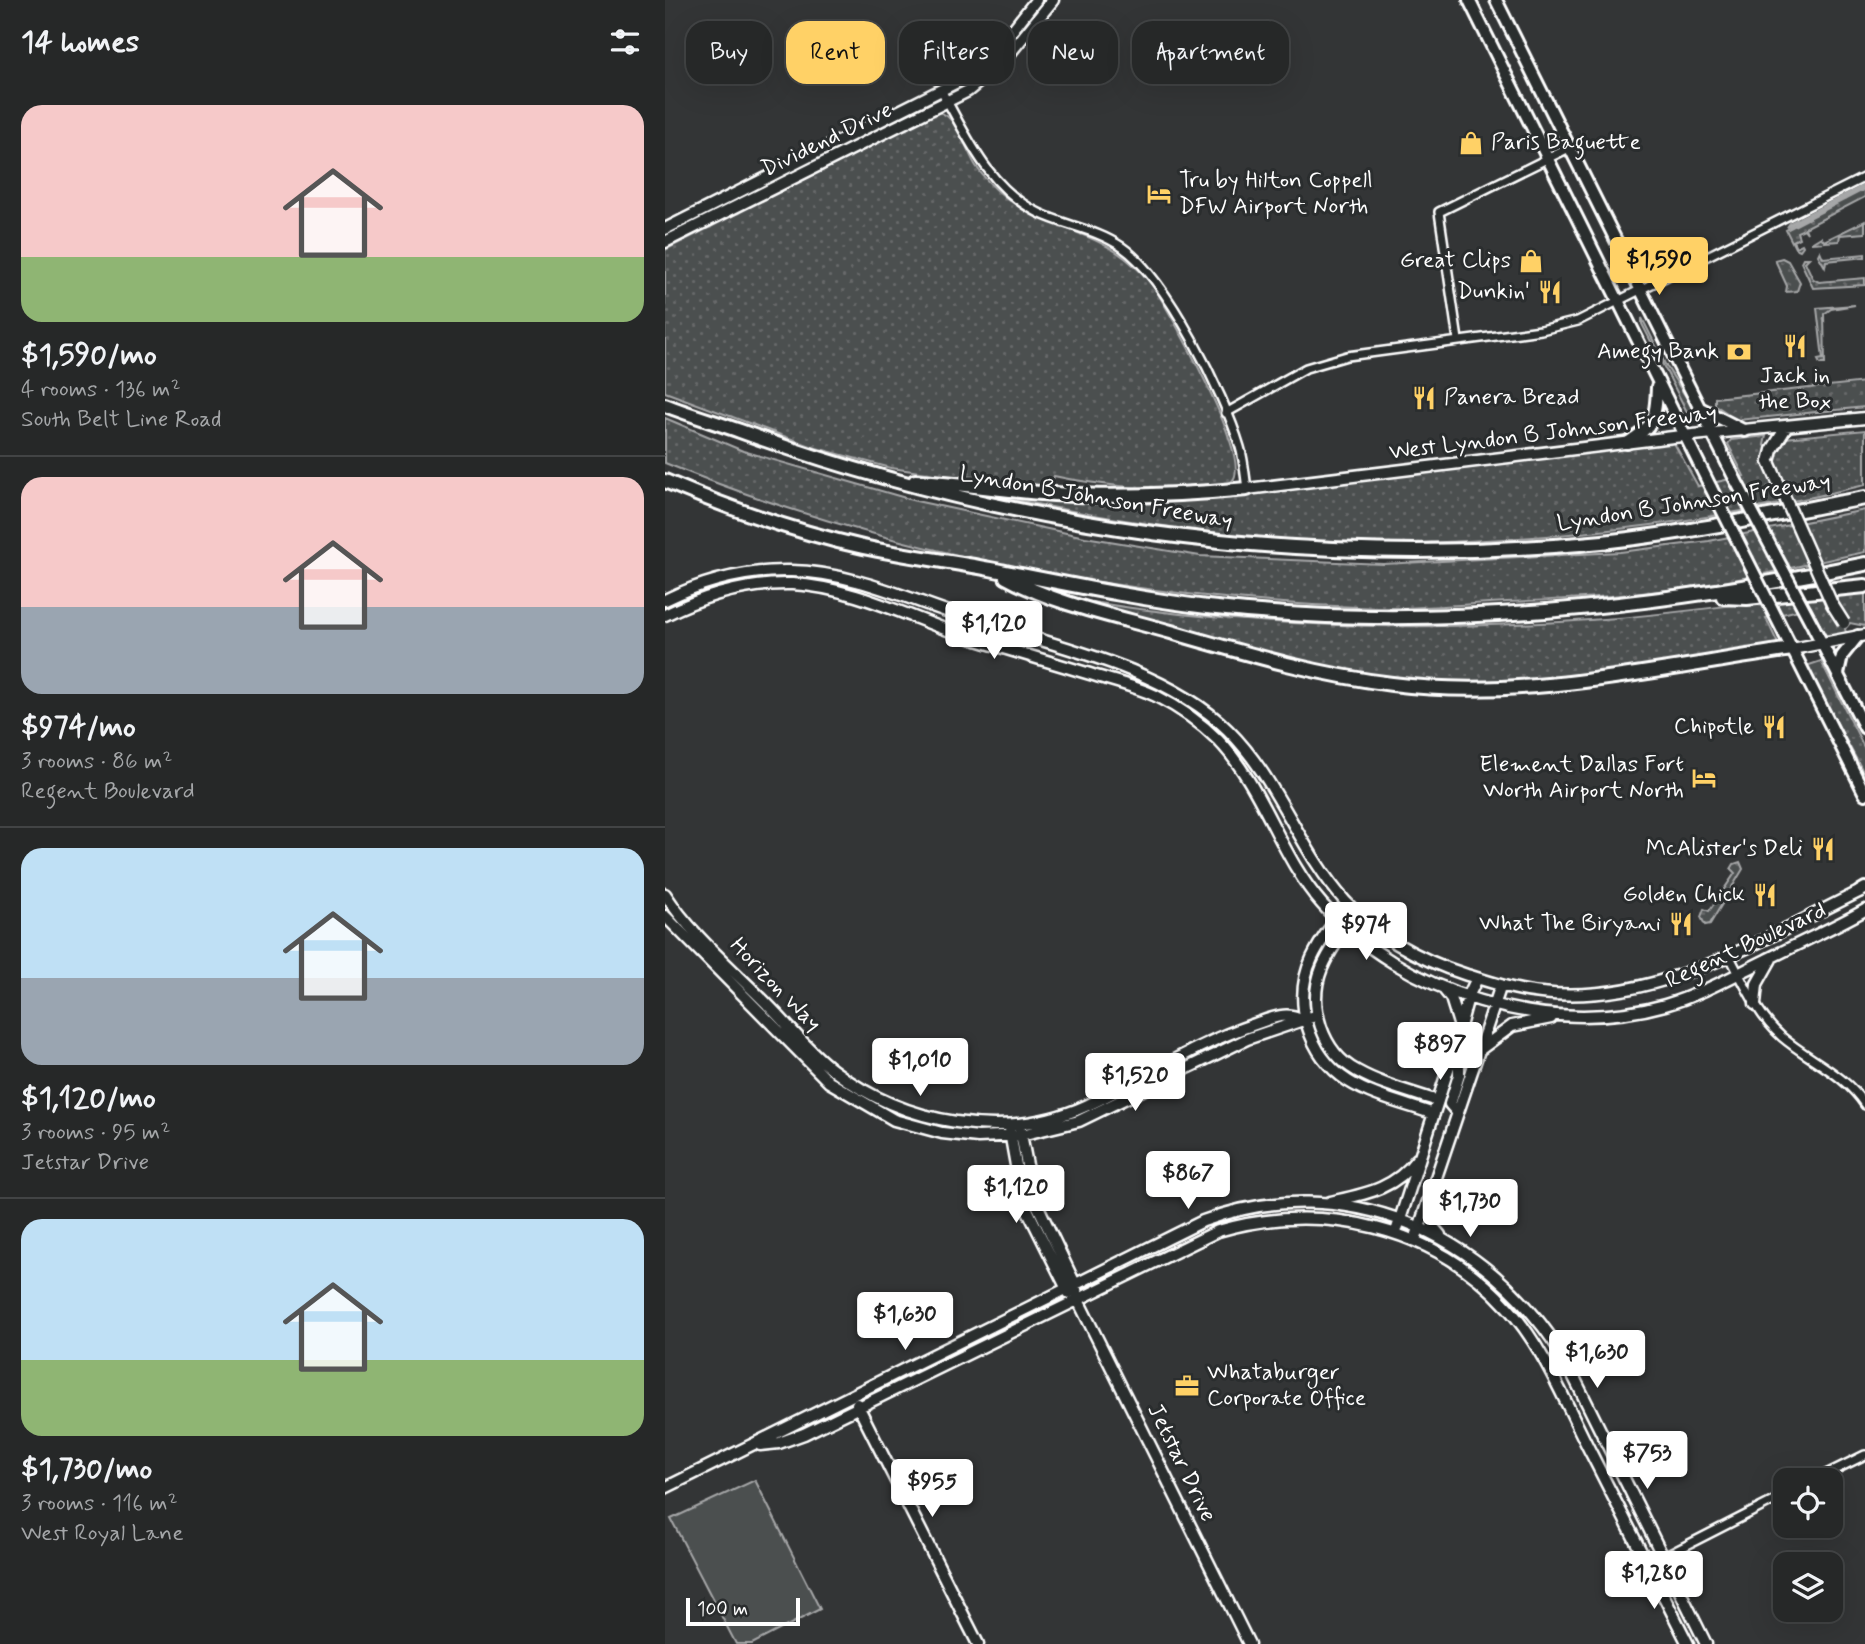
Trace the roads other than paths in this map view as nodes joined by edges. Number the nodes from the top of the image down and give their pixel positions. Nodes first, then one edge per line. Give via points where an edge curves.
1 (1036, 0) edge
2 (1053, 0) edge
3 (1469, 0) edge
4 (1496, 0) edge
5 (941, 90) junction
6 (947, 102) junction
7 (1571, 147) junction
8 (1548, 159) junction
9 (1865, 177) edge
10 (665, 229) edge
11 (665, 242) edge
12 (1642, 290) junction
13 (1618, 302) junction
14 (1458, 340) junction
15 (1657, 385) junction
16 (665, 405) edge
17 (1700, 407) junction
18 (1226, 413) junction
19 (1865, 418) edge
20 (1787, 426) junction
21 (1745, 430) junction
22 (1713, 434) junction
23 (1684, 436) junction
24 (1627, 443) junction
25 (886, 479) junction
26 (665, 481) edge
27 (1247, 489) junction
28 (1865, 498) edge
29 (1865, 564) edge
30 (992, 569) junction
31 (1865, 586) edge
32 (1702, 596) junction
33 (665, 600) edge
34 (665, 615) edge
35 (1861, 636) edge
36 (1822, 644) junction
37 (1792, 649) junction
38 (1837, 674) junction
39 (1865, 728) edge
40 (1865, 794) edge
41 (1863, 890) edge
42 (665, 894) edge
43 (1348, 904) junction
44 (1865, 910) edge
45 (1358, 915) junction
46 (665, 916) edge
47 (1336, 919) junction
48 (1347, 928) junction
49 (1729, 955) junction
50 (1772, 957) junction
51 (1739, 974) junction
52 (1477, 978) junction
53 (1439, 985) junction
54 (1501, 985) junction
55 (1468, 997) junction
56 (1493, 1004) junction
57 (1755, 1004) junction
58 (776, 1013) junction
59 (1318, 1016) junction
60 (1569, 1016) junction
61 (1303, 1018) junction
62 (784, 1021) junction
63 (771, 1026) junction
64 (1459, 1032) junction
65 (1477, 1051) junction
66 (1143, 1077) junction
67 (1375, 1080) junction
68 (1149, 1089) junction
69 (1366, 1090) junction
70 (1438, 1101) junction
71 (1865, 1105) edge
72 (1456, 1111) junction
73 (1434, 1114) junction
74 (1069, 1119) junction
75 (1015, 1130) junction
76 (1424, 1150) junction
77 (1324, 1203) junction
78 (1427, 1204) junction
79 (1400, 1218) junction
80 (1419, 1225) junction
81 (1396, 1232) junction
82 (1415, 1240) junction
83 (1445, 1240) junction
84 (1070, 1287) junction
85 (1078, 1300) junction
86 (1563, 1357) junction
87 (1546, 1366) junction
88 (853, 1396) junction
89 (860, 1408) junction
90 (753, 1445) junction
91 (1865, 1455) edge
92 (1838, 1468) edge
93 (665, 1488) edge
94 (1773, 1501) edge
95 (1664, 1557) junction
96 (1648, 1565) junction
97 (978, 1644) edge
98 (1249, 1644) edge
99 (1688, 1644) edge
100 (1706, 1644) edge

1 - 5 street, Dividend Drive via 981,67
2 - 6 street, Dividend Drive via 989,77
3 - 8 main road
4 - 7 main road
5 - 6 street
5 - 10 street, Dividend Drive
6 - 11 street, Dividend Drive
6 - 18 street via 988,173 1013,195 1039,213 1087,228 1121,246 1150,272 1177,314
7 - 8 street
7 - 12 main road
8 - 13 main road
8 - 14 street via 1440,212
9 - 12 street
12 - 13 street
12 - 17 main road
13 - 14 street via 1578,321 1541,330
13 - 15 main road
14 - 18 street via 1347,356 1306,368
15 - 23 main road
15 - 24 main road via 1653,421
16 - 25 highway, Lyndon B Johnson Freeway
17 - 21 main road
17 - 22 main road
18 - 27 street via 1240,448
19 - 20 street, West Lyndon B Johnson Freeway
20 - 21 street, West Lyndon B Johnson Freeway
20 - 35 street, bridge via 1769,462 1832,604 1844,623
21 - 22 street, West Lyndon B Johnson Freeway
22 - 23 street, West Lyndon B Johnson Freeway
22 - 36 main road, bridge
23 - 24 street, West Lyndon B Johnson Freeway
23 - 37 main road, bridge
24 - 27 street, West Lyndon B Johnson Freeway
25 - 27 highway via 1054,494
25 - 28 highway, Lyndon B Johnson Freeway via 1024,511 1194,541 1359,551 1469,551 1596,543
26 - 30 highway via 771,521 862,547
29 - 32 highway
30 - 32 highway via 1095,592 1209,607 1336,616 1477,615
30 - 37 highway via 1040,595 1277,662 1394,685 1536,685
31 - 32 highway via 1747,598
33 - 43 street, Regent Boulevard via 738,574 830,574 1162,683 1213,716 1246,750
34 - 47 street, Regent Boulevard via 730,590 776,584 814,587 855,596 965,636 1152,694 1203,727 1233,758 1296,867
35 - 36 street
35 - 38 main road via 1842,656
36 - 37 street
36 - 38 main road
37 - 40 main road
38 - 39 main road
41 - 49 street, Regent Boulevard
42 - 58 street, Horizon Way
43 - 45 street, Regent Boulevard
43 - 47 street
44 - 50 street, Regent Boulevard
45 - 48 street
45 - 52 street, Regent Boulevard via 1400,947
46 - 63 street, Horizon Way
47 - 48 street, Regent Boulevard
47 - 61 street via 1309,965
48 - 53 street, Regent Boulevard via 1386,957
48 - 59 street via 1321,969 1315,997
49 - 51 street
49 - 54 street, Regent Boulevard via 1669,980 1618,990 1551,994
50 - 51 street, Regent Boulevard
50 - 57 street via 1757,984
51 - 57 street
51 - 60 street, Regent Boulevard via 1660,1006
52 - 54 street, Regent Boulevard
52 - 55 street
53 - 55 street, Regent Boulevard
53 - 64 street via 1451,998
54 - 56 street
55 - 56 street, Regent Boulevard
55 - 64 street
56 - 60 street, Regent Boulevard
56 - 65 street
57 - 71 street via 1780,1035 1837,1074
58 - 62 street, Horizon Way
58 - 63 street
59 - 61 street, Horizon Way
59 - 67 street via 1340,1058
60 - 65 street via 1513,1026
61 - 66 street, Horizon Way via 1287,1015 1245,1027
61 - 68 street, Horizon Way via 1294,1026 1247,1039
61 - 69 street via 1319,1053 1335,1071
62 - 63 street
62 - 75 street, Horizon Way via 832,1069 882,1100 942,1120
63 - 75 street, Horizon Way via 829,1082 894,1120 978,1137
64 - 70 street
64 - 72 street via 1459,1075 1450,1104
65 - 72 street
66 - 68 street
66 - 74 street, Horizon Way
67 - 69 street
67 - 70 street
68 - 74 street, Horizon Way via 1102,1112
69 - 73 street
70 - 73 street
72 - 78 street
73 - 76 street
74 - 75 street, Horizon Way
75 - 84 street, Jetstar Drive via 1033,1196
76 - 77 street via 1394,1182
76 - 79 street
77 - 79 street
77 - 84 street via 1270,1203 1221,1214
78 - 80 street
78 - 83 street via 1433,1227
79 - 80 street
79 - 81 street
80 - 82 street
80 - 83 street
81 - 82 street
81 - 85 street via 1305,1217 1262,1220 1218,1231
82 - 87 street via 1489,1289 1509,1309
83 - 86 street via 1516,1294 1545,1326
84 - 85 street, Jetstar Drive
84 - 88 street
85 - 89 street
85 - 98 street, Jetstar Drive
86 - 87 street
86 - 95 street
87 - 96 street
88 - 89 street
88 - 90 street
89 - 90 street via 779,1443
89 - 97 street
90 - 93 street
91 - 92 street
94 - 95 street
95 - 96 street
95 - 100 street
96 - 99 street

